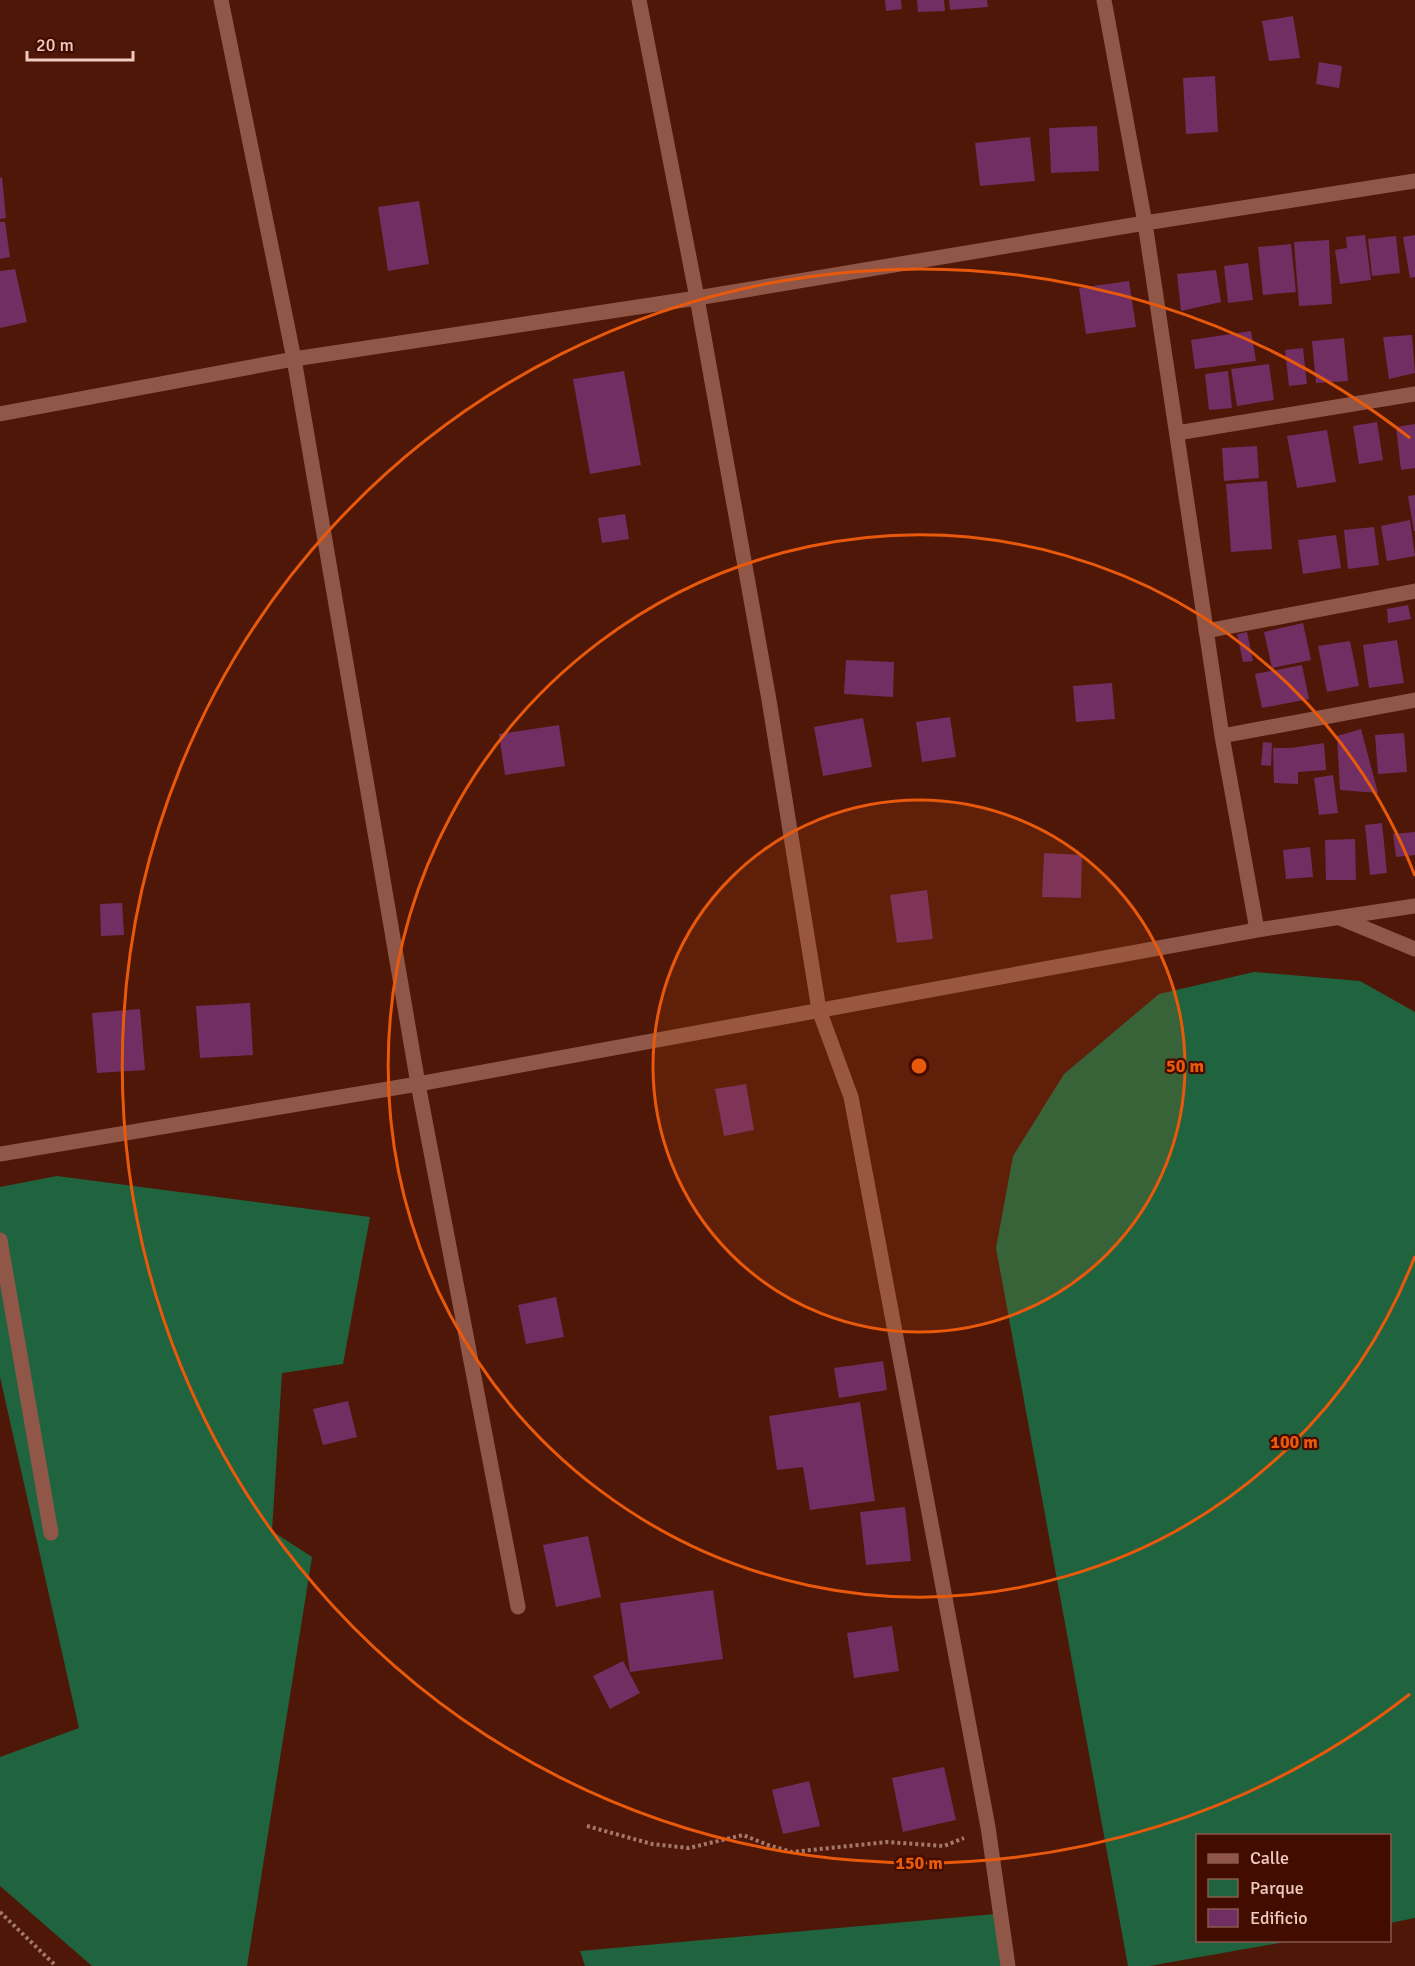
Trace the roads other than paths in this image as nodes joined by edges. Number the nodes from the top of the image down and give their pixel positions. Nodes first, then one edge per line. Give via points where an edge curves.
1 (221, 0) edge
2 (639, 0) edge
3 (1104, 0) edge
4 (1415, 181) edge
5 (1145, 223) junction
6 (697, 298) junction
7 (294, 359) junction
8 (1415, 394) edge
9 (0, 414) edge
10 (1177, 433) junction
11 (1415, 591) edge
12 (1206, 631) junction
13 (1415, 700) edge
14 (1221, 736) junction
15 (1415, 906) edge
16 (1340, 918) junction
17 (1257, 930) junction
18 (1415, 949) edge
19 (819, 1010) junction
20 (418, 1084) junction
21 (0, 1154) edge
22 (0, 1240) edge
23 (51, 1533) dead end
24 (518, 1607) dead end
25 (1008, 1966) edge

1 - 7 street
2 - 6 street
3 - 5 street
4 - 5 street
5 - 6 street
5 - 10 street
6 - 7 street
6 - 19 street via 769,700
7 - 9 street
7 - 20 street
8 - 10 street
10 - 12 street
11 - 12 street
12 - 14 street
13 - 14 street
14 - 17 street
15 - 16 street
16 - 17 street
16 - 18 street
17 - 19 street
19 - 20 street
19 - 25 street via 851,1097 988,1827
20 - 21 street
20 - 24 street
22 - 23 street

